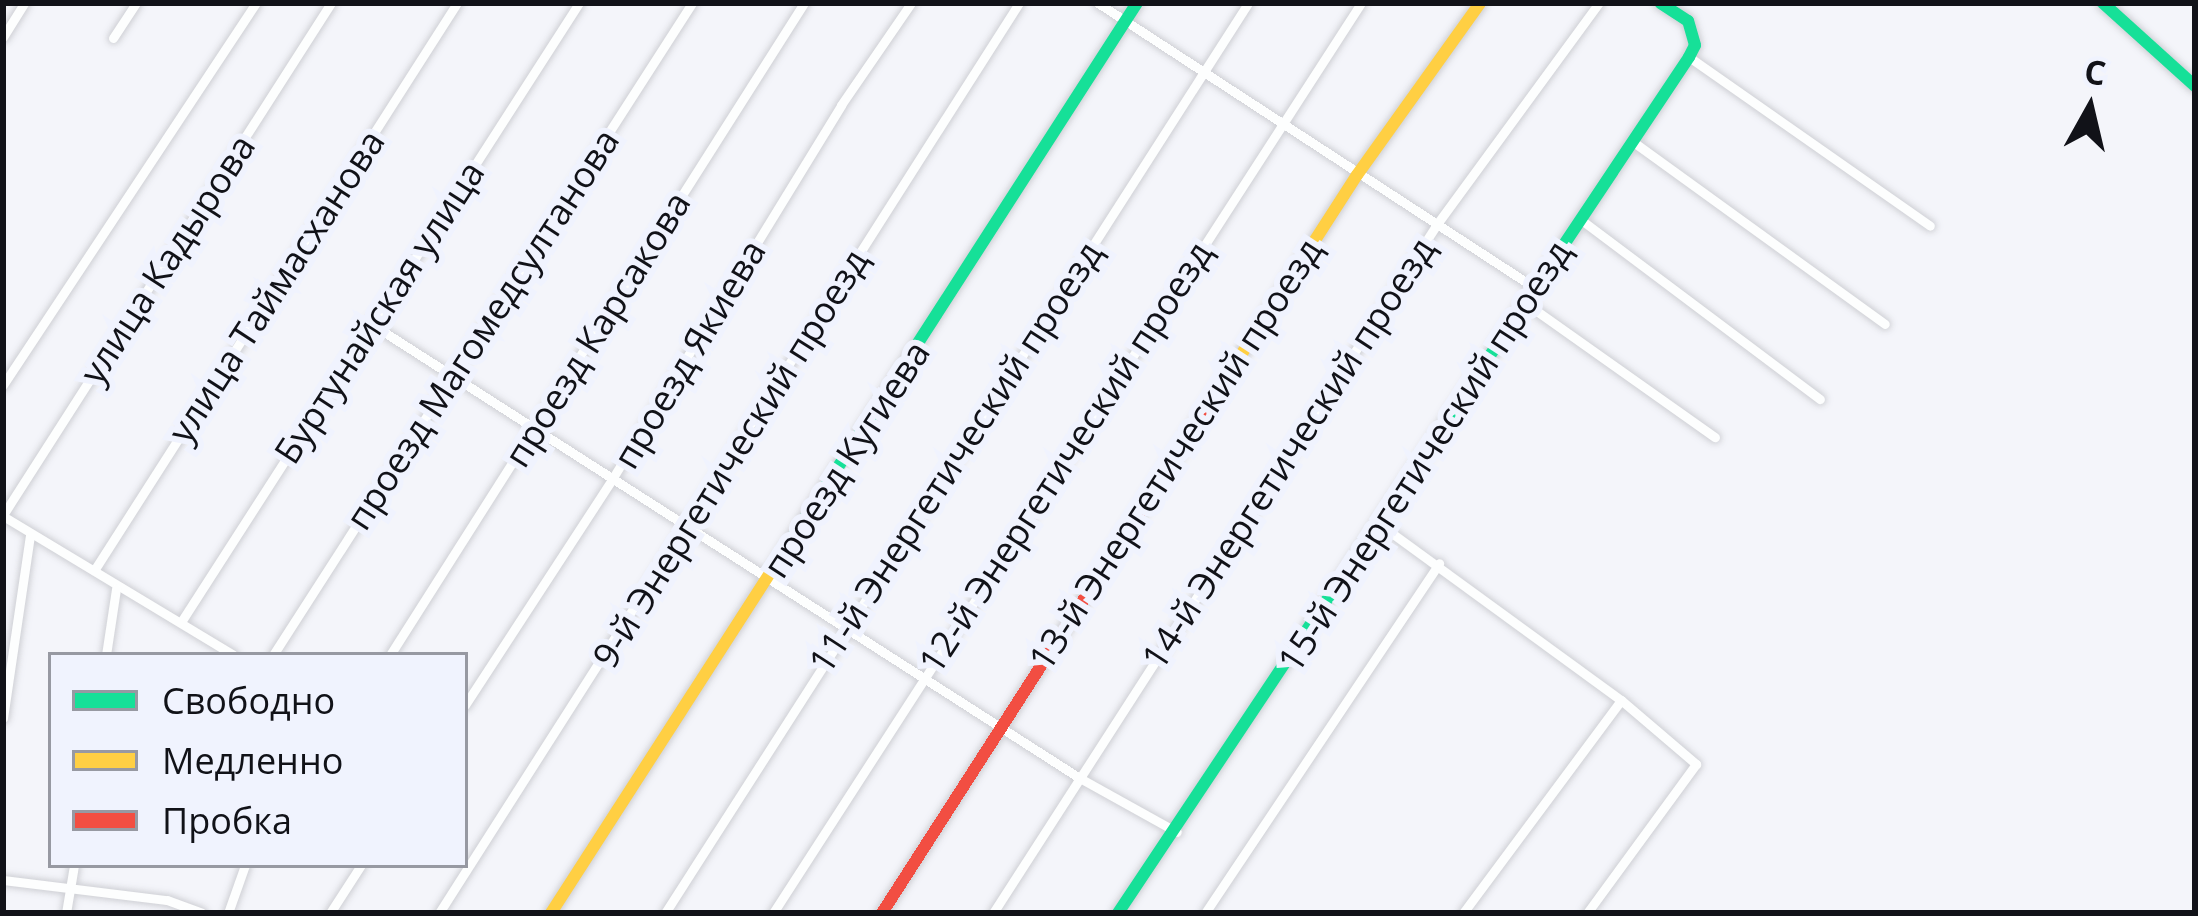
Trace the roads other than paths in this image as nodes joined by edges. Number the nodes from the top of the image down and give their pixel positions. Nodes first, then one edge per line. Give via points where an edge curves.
1 (24, 3) edge
2 (136, 3) edge
3 (256, 3) edge
4 (331, 3) edge
5 (458, 3) edge
6 (579, 3) edge
7 (692, 3) edge
8 (804, 3) edge
9 (911, 3) edge
10 (1019, 3) edge
11 (1098, 3) edge
12 (1137, 3) edge
13 (1248, 3) edge
14 (1360, 3) edge
15 (1480, 3) edge
16 (1599, 3) edge
17 (1660, 3) edge
18 (2103, 3) edge
19 (1125, 21) junction
20 (3, 37) edge
21 (113, 38) dead end
22 (1689, 57) junction
23 (1203, 73) junction
24 (2195, 86) edge
25 (1281, 124) junction
26 (1633, 141) junction
27 (1357, 175) junction
28 (1580, 219) junction
29 (1437, 224) junction
30 (1930, 226) dead end
31 (1535, 288) junction
32 (1524, 302) junction
33 (370, 323) junction
34 (1885, 323) dead end
35 (451, 374) junction
36 (3, 385) edge
37 (1820, 399) dead end
38 (535, 427) junction
39 (1715, 436) dead end
40 (614, 476) junction
41 (3, 515) edge
42 (1378, 523) junction
43 (689, 524) junction
44 (30, 535) junction
45 (1439, 562) junction
46 (95, 569) junction
47 (767, 581) junction
48 (116, 589) junction
49 (181, 622) junction
50 (847, 626) junction
51 (106, 652) edge
52 (228, 652) edge
53 (276, 652) edge
54 (392, 652) edge
55 (924, 674) junction
56 (468, 700) edge
57 (1621, 700) junction
58 (3, 718) edge
59 (1000, 724) junction
60 (1078, 777) junction
61 (1177, 832) junction
62 (73, 868) edge
63 (244, 868) edge
64 (359, 868) edge
65 (3, 880) edge
66 (70, 888) junction
67 (167, 900) junction
68 (66, 913) edge
69 (164, 913) edge
70 (202, 913) edge
71 (228, 913) edge
72 (330, 913) edge
73 (440, 913) edge
74 (551, 913) edge
75 (665, 913) edge
76 (773, 913) edge
77 (882, 913) edge
78 (993, 913) edge
79 (1118, 913) edge
80 (1205, 913) edge
81 (1463, 913) edge
82 (1587, 913) edge

1 - 20 street
2 - 21 street
3 - 36 street
4 - 41 street, улица Кадырова
5 - 46 street, улица Таймасханова
6 - 33 street, Буртунайская улица
7 - 35 street, проезд Магомедсултанова
8 - 38 street, проезд Карсакова
9 - 40 street, проезд Якиева
10 - 43 street, 9-й Энергетический проезд
11 - 19 street
12 - 19 main road, проезд Кугиева
13 - 23 street, 11-й Энергетический проезд
14 - 25 street, 12-й Энергетический проезд
15 - 27 main road, 13-й Энергетический проезд
16 - 29 street, 14-й Энергетический проезд
17 - 22 main road via 1688,21 1695,45
18 - 24 main road
19 - 23 street
19 - 47 main road, проезд Кугиева
22 - 26 main road, 15-й Энергетический проезд
22 - 30 street
23 - 25 street
23 - 50 street, 11-й Энергетический проезд
25 - 27 street
25 - 55 street, 12-й Энергетический проезд
26 - 28 main road, 15-й Энергетический проезд
26 - 34 street
27 - 29 street
27 - 59 main road, 13-й Энергетический проезд
28 - 31 main road, 15-й Энергетический проезд
28 - 37 street
29 - 31 street
29 - 60 street, 14-й Энергетический проезд
31 - 32 main road, 15-й Энергетический проезд
32 - 39 street
32 - 42 main road, 15-й Энергетический проезд
33 - 35 street
33 - 49 street, Буртунайская улица
35 - 38 street
35 - 53 street, проезд Магомедсултанова
38 - 40 street
38 - 54 street, проезд Карсакова
40 - 43 street
40 - 56 street, проезд Якиева
41 - 44 street
42 - 45 street
42 - 61 main road, 15-й Энергетический проезд
43 - 47 street
43 - 73 street, 9-й Энергетический проезд
44 - 46 street
44 - 58 street
45 - 57 street
45 - 80 street
46 - 48 street
47 - 50 street
47 - 74 main road, проезд Кугиева
48 - 49 street
48 - 51 street
49 - 52 street
50 - 55 street
50 - 75 street, 11-й Энергетический проезд
55 - 59 street
55 - 76 street, 12-й Энергетический проезд
57 - 81 street
57 - 82 street via 1696,764
59 - 60 street
59 - 77 main road, 13-й Энергетический проезд
60 - 61 street
60 - 78 street, 14-й Энергетический проезд
61 - 79 main road, 15-й Энергетический проезд
62 - 66 street
63 - 71 street
64 - 72 street
65 - 66 street
66 - 67 street
66 - 68 street
67 - 69 street
67 - 70 street

